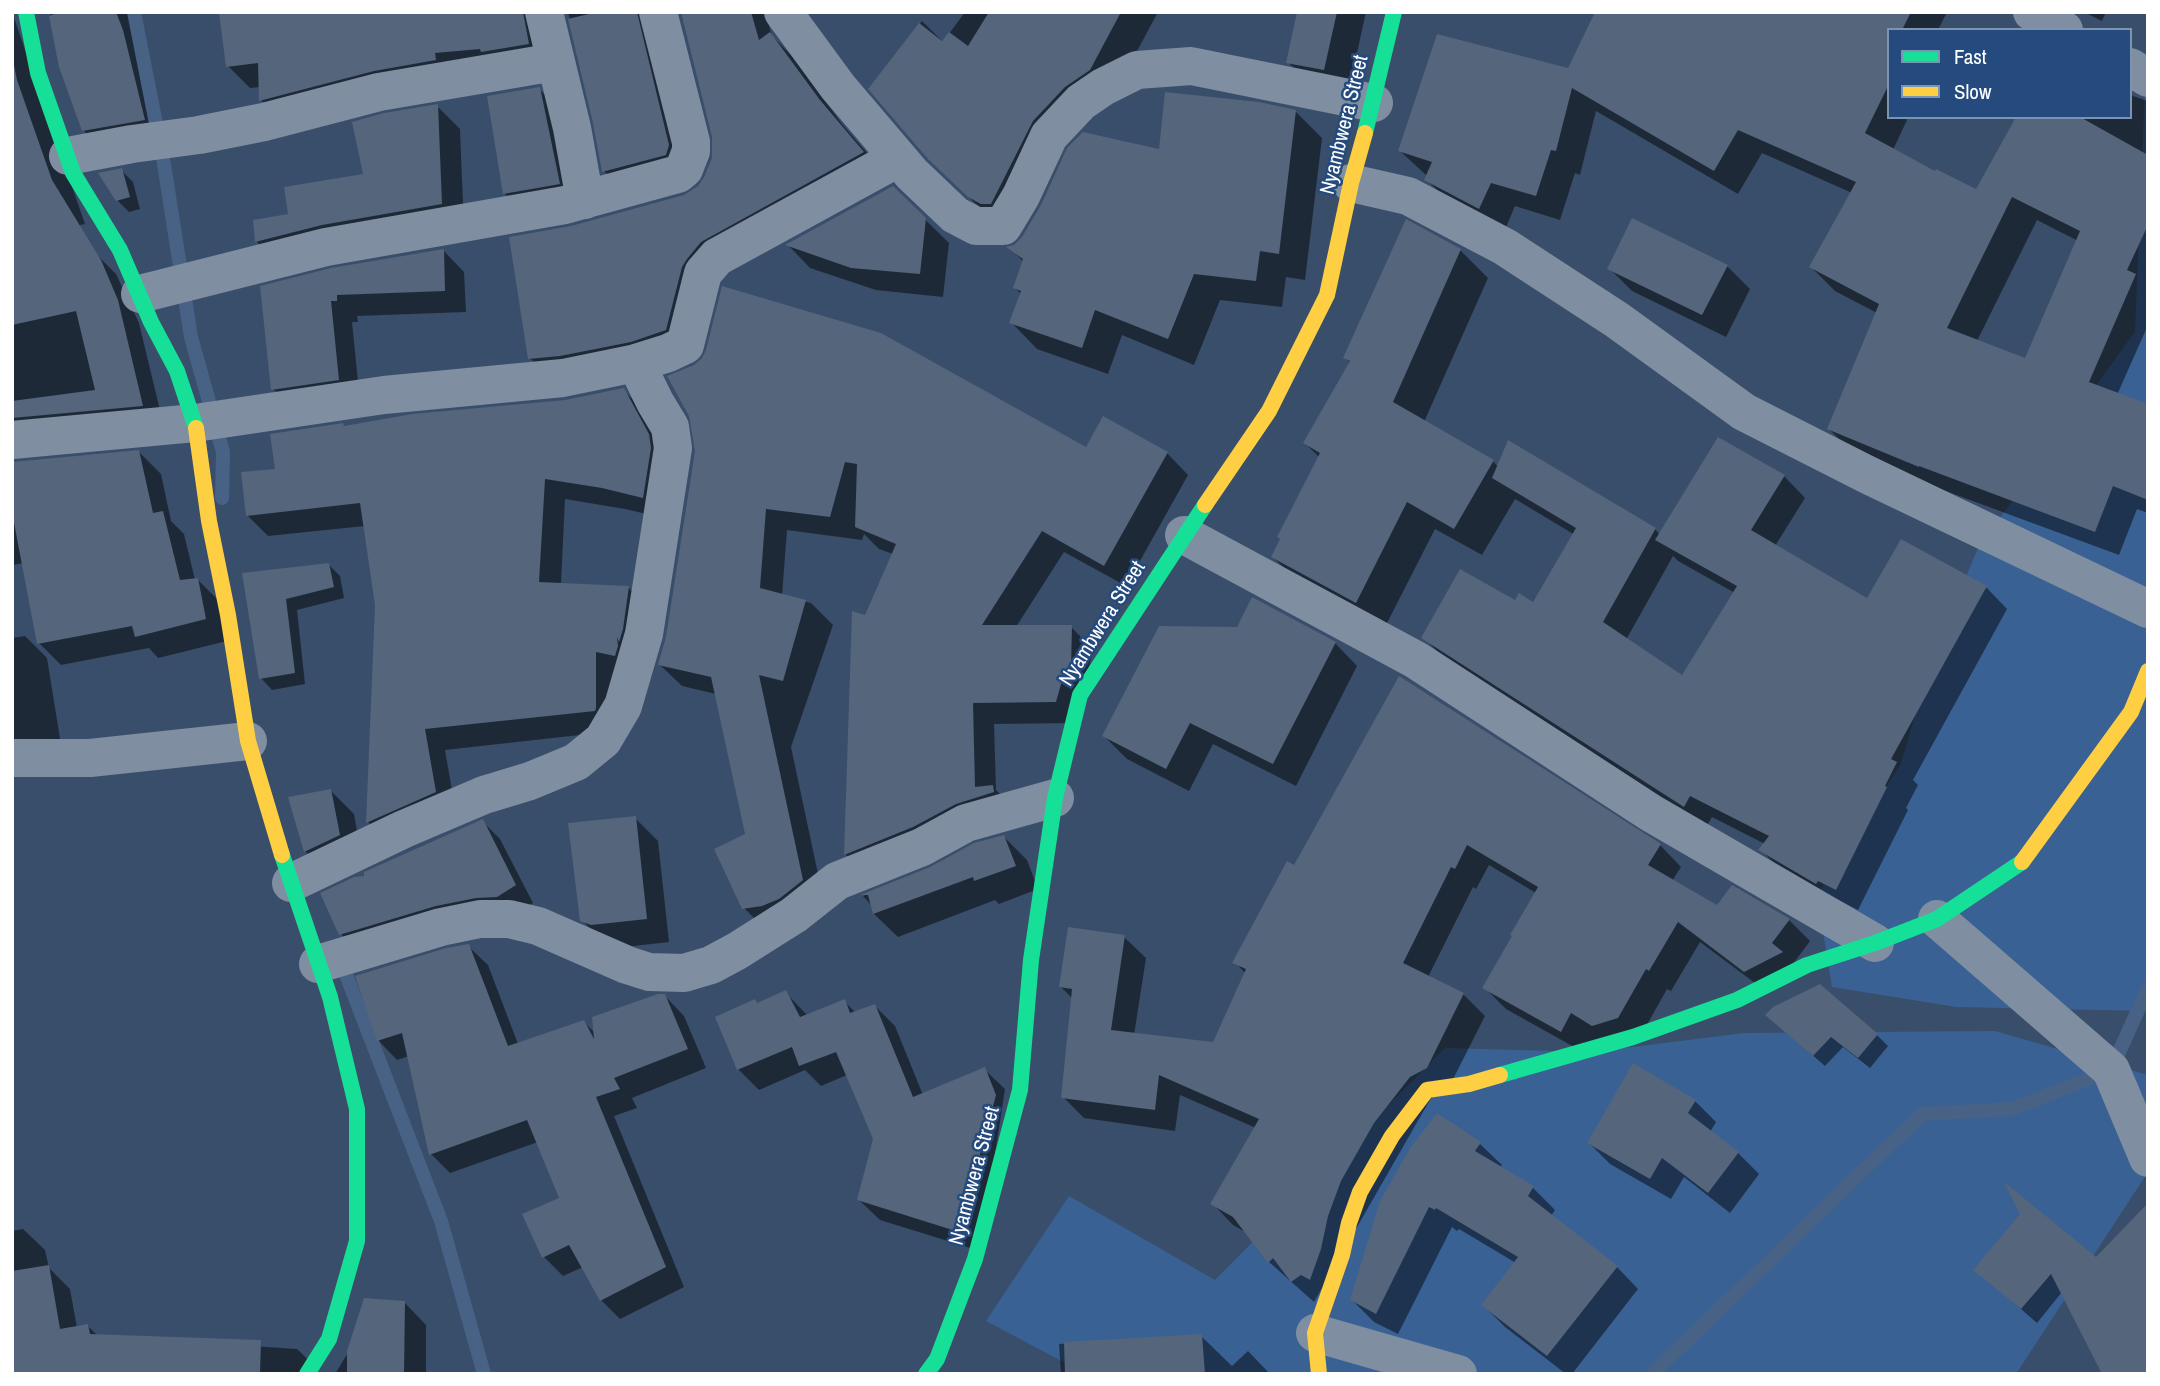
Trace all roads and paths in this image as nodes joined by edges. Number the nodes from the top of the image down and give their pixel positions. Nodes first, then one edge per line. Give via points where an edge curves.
1 (26, 12) edge
2 (544, 12) edge
3 (658, 12) edge
4 (783, 12) edge
5 (1394, 12) edge
6 (2032, 12) edge
7 (2060, 28) edge
8 (555, 62) junction
9 (2132, 69) edge
10 (2148, 78) edge
11 (1374, 103) junction
12 (68, 156) junction
13 (898, 158) junction
14 (1351, 183) junction
15 (585, 200) junction
16 (140, 294) junction
17 (636, 363) junction
18 (195, 423) junction
19 (12, 440) edge
20 (1184, 535) junction
21 (2148, 608) edge
22 (2148, 671) edge
23 (248, 741) junction
24 (12, 758) edge
25 (1055, 798) junction
26 (291, 883) junction
27 (1937, 919) junction
28 (1875, 943) junction
29 (318, 964) junction
30 (2148, 1158) edge
31 (1315, 1333) junction
32 (935, 1369) edge
33 (307, 1374) edge
34 (1319, 1374) edge
35 (1458, 1374) edge

1 - 12 street via 38,73
2 - 8 street
3 - 15 street via 691,142 684,169
4 - 13 street
5 - 11 street, Nyambwera Street
6 - 7 street
8 - 12 street via 379,92 199,135
8 - 15 street
9 - 10 street
11 - 13 street via 1191,66 1137,70 1081,102 1049,136 1003,226 976,226 955,215
11 - 14 street, Nyambwera Street
12 - 16 street
13 - 17 street via 717,257 703,273 685,345
14 - 20 street, Nyambwera Street via 1327,295 1269,411
14 - 21 street via 1408,196 1505,247 1617,320 1744,412
15 - 16 street via 326,247
16 - 18 street via 177,371
17 - 18 street via 563,378 384,395
17 - 26 street via 670,427 673,448 644,634 623,706 603,740 576,762 484,795
18 - 19 street
18 - 23 street
20 - 25 street, Nyambwera Street via 1080,695
20 - 28 street via 1416,660 1650,813
22 - 27 street via 2131,712 2020,865
23 - 24 street via 90,758
23 - 26 street
25 - 29 street via 966,823 922,847 836,881 794,915 737,951 684,973 649,972 538,926 509,919 441,927
25 - 32 street, Nyambwera Street via 1031,960 1020,1090 975,1259
26 - 29 street
27 - 28 street
27 - 30 street via 2111,1070
28 - 31 street via 1807,965 1737,1000 1633,1037 1469,1084 1427,1090 1392,1136 1360,1192
29 - 33 street via 357,1109 357,1241 329,1339
31 - 34 street
31 - 35 street

